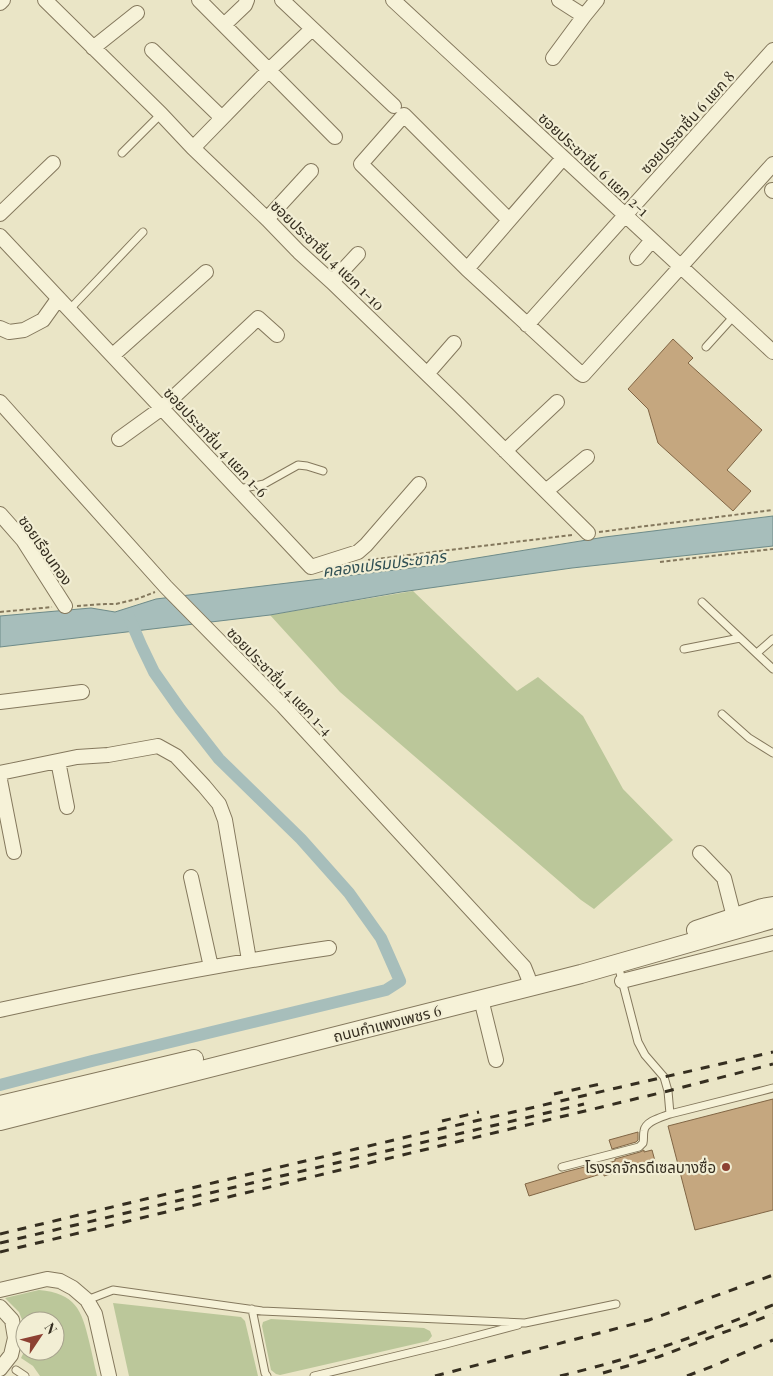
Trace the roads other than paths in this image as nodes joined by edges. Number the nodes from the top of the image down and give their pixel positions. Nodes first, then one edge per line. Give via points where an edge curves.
1 (3, 0) edge
2 (45, 0) edge
3 (199, 0) edge
4 (248, 0) edge
5 (282, 0) edge
6 (392, 0) edge
7 (558, 0) edge
8 (597, 0) edge
9 (0, 3) edge
10 (137, 13) dead end
11 (584, 16) junction
12 (224, 25) junction
13 (312, 29) junction
14 (93, 48) junction
15 (152, 50) dead end
16 (773, 50) edge
17 (553, 58) dead end
18 (268, 71) junction
19 (399, 110) junction
20 (161, 114) junction
21 (222, 118) junction
22 (335, 137) dead end
23 (193, 148) junction
24 (122, 153) dead end
25 (563, 158) junction
26 (53, 163) dead end
27 (773, 164) edge
28 (310, 171) dead end
29 (0, 214) edge
30 (625, 215) junction
31 (267, 219) junction
32 (509, 220) junction
33 (143, 232) dead end
34 (0, 236) edge
35 (652, 240) junction
36 (358, 254) dead end
37 (637, 258) dead end
38 (681, 266) junction
39 (467, 269) junction
40 (206, 272) dead end
41 (332, 282) junction
42 (58, 299) junction
43 (70, 310) junction
44 (734, 316) junction
45 (527, 325) junction
46 (0, 328) edge
47 (277, 335) dead end
48 (454, 343) dead end
49 (706, 347) dead end
50 (773, 352) edge
51 (112, 355) junction
52 (427, 374) junction
53 (0, 402) edge
54 (557, 402) dead end
55 (162, 408) junction
56 (119, 439) dead end
57 (505, 450) junction
58 (587, 457) dead end
59 (323, 470) dead end
60 (419, 484) dead end
61 (238, 489) junction
62 (546, 491) junction
63 (0, 514) edge
64 (588, 533) road end
65 (702, 602) dead end
66 (65, 606) road end
67 (740, 638) junction
68 (773, 639) edge
69 (684, 649) dead end
70 (757, 653) junction
71 (773, 669) edge
72 (82, 692) dead end
73 (0, 702) edge
74 (722, 714) dead end
75 (773, 753) edge
76 (58, 760) junction
77 (0, 773) edge
78 (0, 780) edge
79 (66, 808) dead end
80 (14, 852) dead end
81 (700, 853) dead end
82 (191, 877) dead end
83 (773, 906) edge
84 (773, 920) edge
85 (736, 923) junction
86 (773, 943) edge
87 (330, 948) dead end
88 (742, 950) junction
89 (249, 960) junction
90 (617, 963) junction
91 (211, 967) junction
92 (622, 981) junction
93 (529, 982) junction
94 (481, 999) junction
95 (0, 1010) edge
96 (496, 1060) dead end
97 (773, 1088) edge
98 (0, 1105) edge
99 (670, 1114) junction
100 (0, 1121) edge
101 (562, 1167) dead end
102 (0, 1290) edge
103 (87, 1300) junction
104 (616, 1304) dead end
105 (0, 1307) edge
106 (252, 1309) junction
107 (525, 1323) junction
108 (0, 1369) edge
109 (16, 1370) dead end
110 (25, 1376) edge
111 (109, 1376) edge
112 (267, 1376) edge
113 (314, 1376) edge

1 - 9 street
2 - 14 street, ซอยประชาชื่น 4 แยก 1-10
3 - 12 street
4 - 12 street
5 - 13 street
6 - 25 street, ซอยประชาชื่น 6 แยก 2-1
7 - 11 street
8 - 11 street
10 - 14 street
11 - 17 street
12 - 18 street
13 - 18 street
13 - 19 street
14 - 20 street, ซอยประชาชื่น 4 แยก 1-10
15 - 21 street
16 - 30 street, ซอยประชาชื่น 6 แยก 8
18 - 21 street
18 - 22 street
19 - 32 street
19 - 39 street via 361,164
20 - 23 street, ซอยประชาชื่น 4 แยก 1-10
20 - 24 lane
21 - 23 street
23 - 31 street, ซอยประชาชื่น 4 แยก 1-10
25 - 30 street, ซอยประชาชื่น 6 แยก 2-1
25 - 32 street
26 - 29 street
27 - 38 street
28 - 31 street
30 - 35 street, ซอยประชาชื่น 6 แยก 2-1
30 - 45 street, ซอยประชาชื่น 6 แยก 8
31 - 41 street, ซอยประชาชื่น 4 แยก 1-10
32 - 39 street
33 - 43 lane
34 - 42 street, ซอยประชาชื่น 4 แยก 1-6
35 - 37 street
35 - 38 street, ซอยประชาชื่น 6 แยก 2-1
36 - 41 street
38 - 44 street, ซอยประชาชื่น 6 แยก 2-1
38 - 45 street via 583,374
39 - 45 street
40 - 51 street
41 - 52 street, ซอยประชาชื่น 4 แยก 1-10
42 - 43 street, ซอยประชาชื่น 4 แยก 1-6
42 - 46 street via 43,320 24,330 9,332
43 - 51 street, ซอยประชาชื่น 4 แยก 1-6
44 - 49 lane
44 - 50 street, ซอยประชาชื่น 6 แยก 2-1
47 - 55 street via 258,318
48 - 52 street
51 - 55 street, ซอยประชาชื่น 4 แยก 1-6
52 - 57 street, ซอยประชาชื่น 4 แยก 1-10
53 - 93 street, ซอยประชาชื่น 4 แยก 1-4 via 166,587 283,706 524,967
54 - 57 street
55 - 56 street
55 - 61 street, ซอยประชาชื่น 4 แยก 1-6
57 - 62 street, ซอยประชาชื่น 4 แยก 1-10
58 - 62 street
59 - 61 lane via 298,465 264,484
60 - 61 street, ซอยประชาชื่น 4 แยก 1-6 via 358,552 311,568
62 - 64 street, ซอยประชาชื่น 4 แยก 1-10
63 - 66 street, ซอยเรือนทอง via 23,540
65 - 67 lane
67 - 69 lane
67 - 70 lane
68 - 70 lane
70 - 71 lane
72 - 73 street
74 - 75 lane via 749,738
76 - 77 street
76 - 79 street
76 - 89 street via 158,746 176,756 218,804 225,820
78 - 80 street
81 - 85 street via 724,878
82 - 91 street
83 - 85 street, ถนนกำแพงเพชร 6
84 - 85 street, ถนนกำแพงเพชร 6
85 - 88 street
85 - 90 street, ถนนกำแพงเพชร 6
85 - 93 street, ถนนกำแพงเพชร 6
86 - 88 street
87 - 89 street
88 - 92 street
89 - 91 street
90 - 92 lane
90 - 93 street, ถนนกำแพงเพชร 6 via 581,974
91 - 95 street
92 - 99 lane via 638,1042 664,1077
93 - 94 street, ถนนกำแพงเพชร 6
93 - 98 street, ถนนกำแพงเพชร 6
94 - 96 street
94 - 100 street, ถนนกำแพงเพชร 6
97 - 99 lane
99 - 101 lane via 646,1126 643,1143 639,1147
102 - 103 street via 47,1279 60,1281
103 - 106 lane via 113,1290
103 - 111 street via 95,1314
104 - 107 lane
105 - 108 street via 12,1320 15,1338 10,1355
106 - 107 lane
106 - 112 lane
107 - 113 lane
109 - 110 lane

